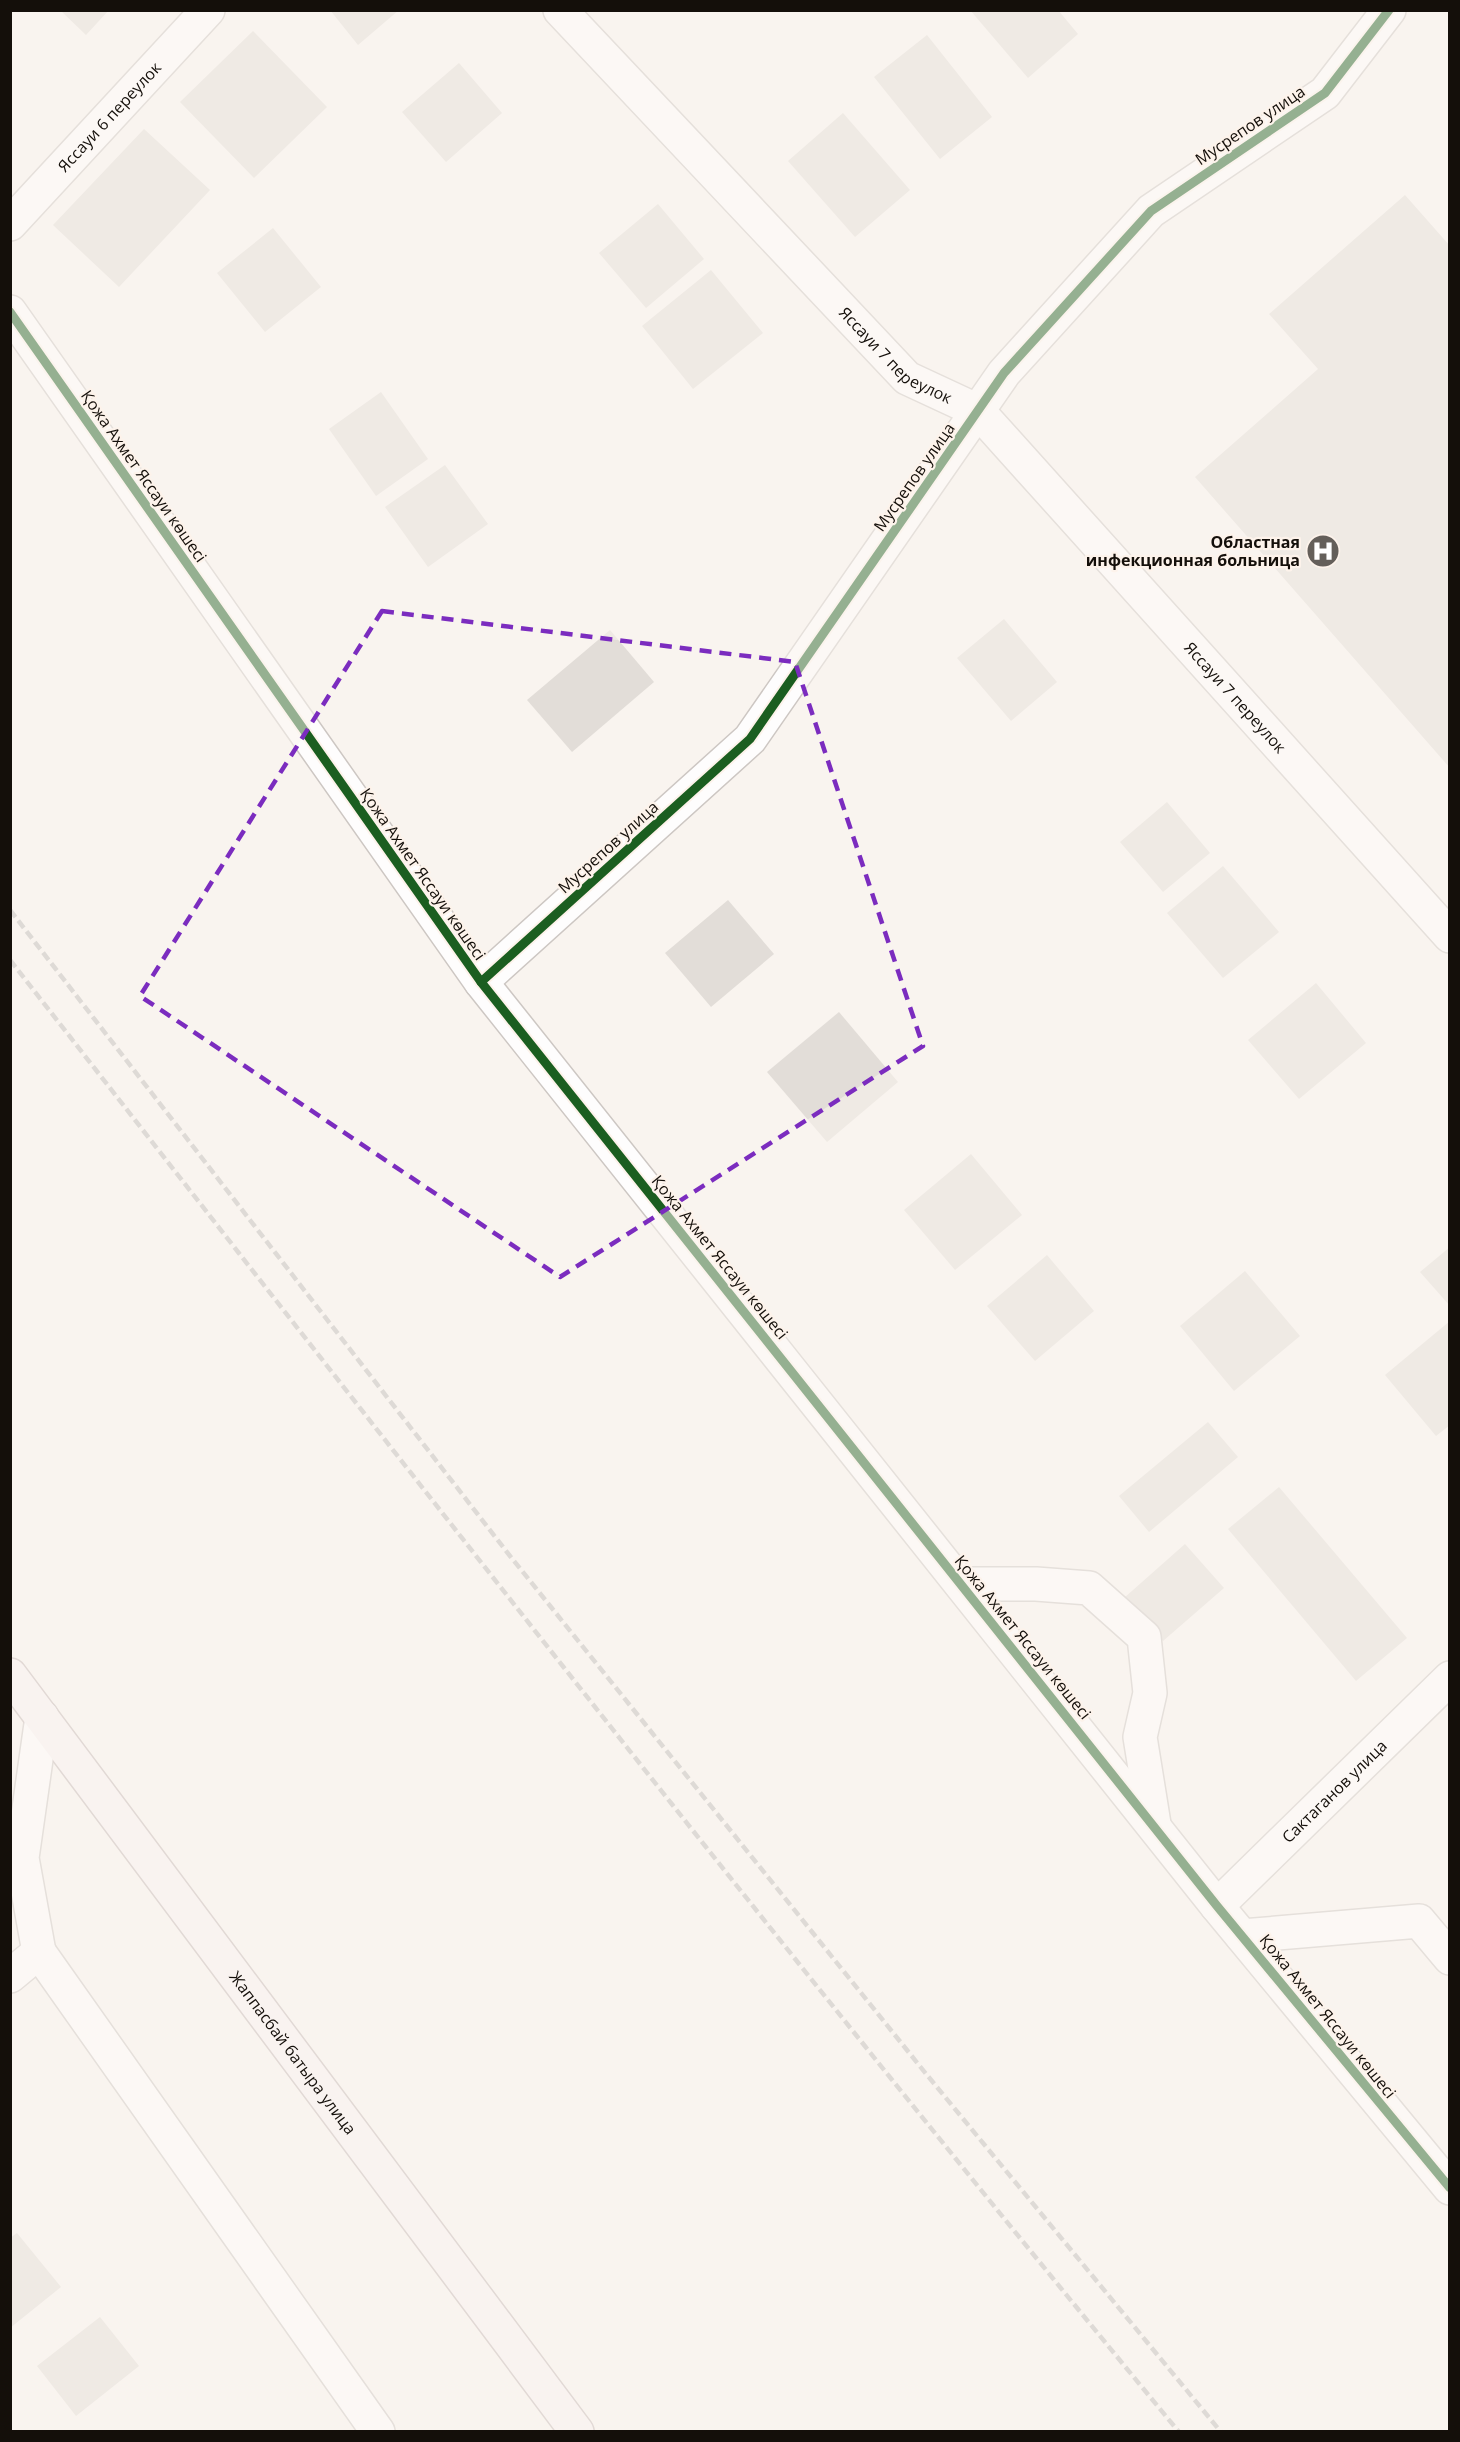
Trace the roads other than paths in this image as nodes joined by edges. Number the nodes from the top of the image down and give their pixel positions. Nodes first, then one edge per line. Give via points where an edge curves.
1 (208, 10) edge
2 (560, 10) edge
3 (1389, 10) edge
4 (10, 224) edge
5 (10, 312) edge
6 (978, 411) junction
7 (1449, 936) edge
8 (481, 982) junction
9 (961, 1584) junction
10 (10, 1675) edge
11 (1449, 1678) edge
12 (42, 1717) junction
13 (1154, 1825) junction
14 (1217, 1906) junction
15 (1242, 1935) junction
16 (39, 1952) junction
17 (1449, 1958) edge
18 (10, 1976) edge
19 (1449, 2188) edge
20 (378, 2432) edge
21 (577, 2432) edge

1 - 4 street, Яссауи 6 переулок
2 - 6 street, Яссауи 7 переулок via 907,378
3 - 6 street, Мусрепов улица via 1325,93 1150,211 1004,373
5 - 8 street, Қожа Ахмет Яссауи көшесі
6 - 7 street, Яссауи 7 переулок
6 - 8 street, Мусрепов улица via 750,739
8 - 9 street, Қожа Ахмет Яссауи көшесі
9 - 13 street, Қожа Ахмет Яссауи көшесі
9 - 13 street via 1089,1588 1144,1637 1150,1693 1140,1737
10 - 12 main road, Жаппасбай батыра улица
11 - 14 street, Сактаганов улица
12 - 16 street via 22,1858
12 - 21 main road, Жаппасбай батыра улица
13 - 14 street, Қожа Ахмет Яссауи көшесі
14 - 15 street, Қожа Ахмет Яссауи көшесі
15 - 17 street via 1419,1921
15 - 19 street, Қожа Ахмет Яссауи көшесі
16 - 18 street
16 - 20 street

